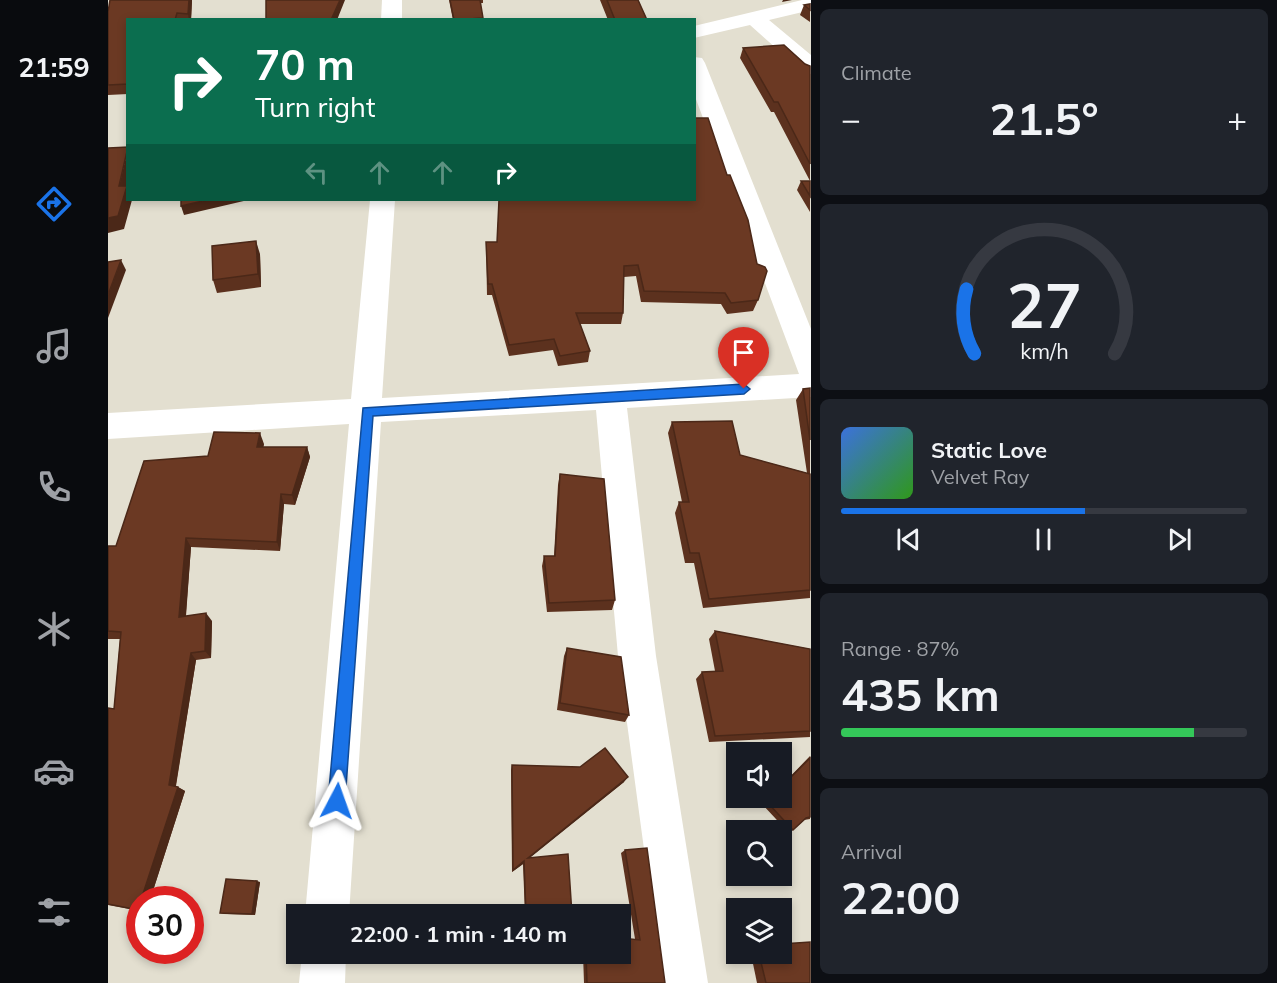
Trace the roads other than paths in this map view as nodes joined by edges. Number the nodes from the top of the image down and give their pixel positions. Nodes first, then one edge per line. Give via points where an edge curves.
1 (392, 0) edge
2 (810, 4) edge
3 (391, 18) edge
4 (754, 18) junction
5 (696, 32) edge
6 (810, 67) edge
7 (696, 68) edge
8 (382, 201) edge
9 (810, 368) edge
10 (810, 385) edge
11 (610, 397) junction
12 (367, 411) junction
13 (108, 426) edge
14 (328, 904) edge
15 (323, 964) edge
16 (322, 983) edge
17 (685, 983) edge

1 - 3 street
2 - 4 street
4 - 5 street
4 - 6 street
7 - 9 street
8 - 12 street
10 - 11 street
11 - 12 street
11 - 17 street via 637,657
12 - 13 street
12 - 14 street
15 - 16 street

